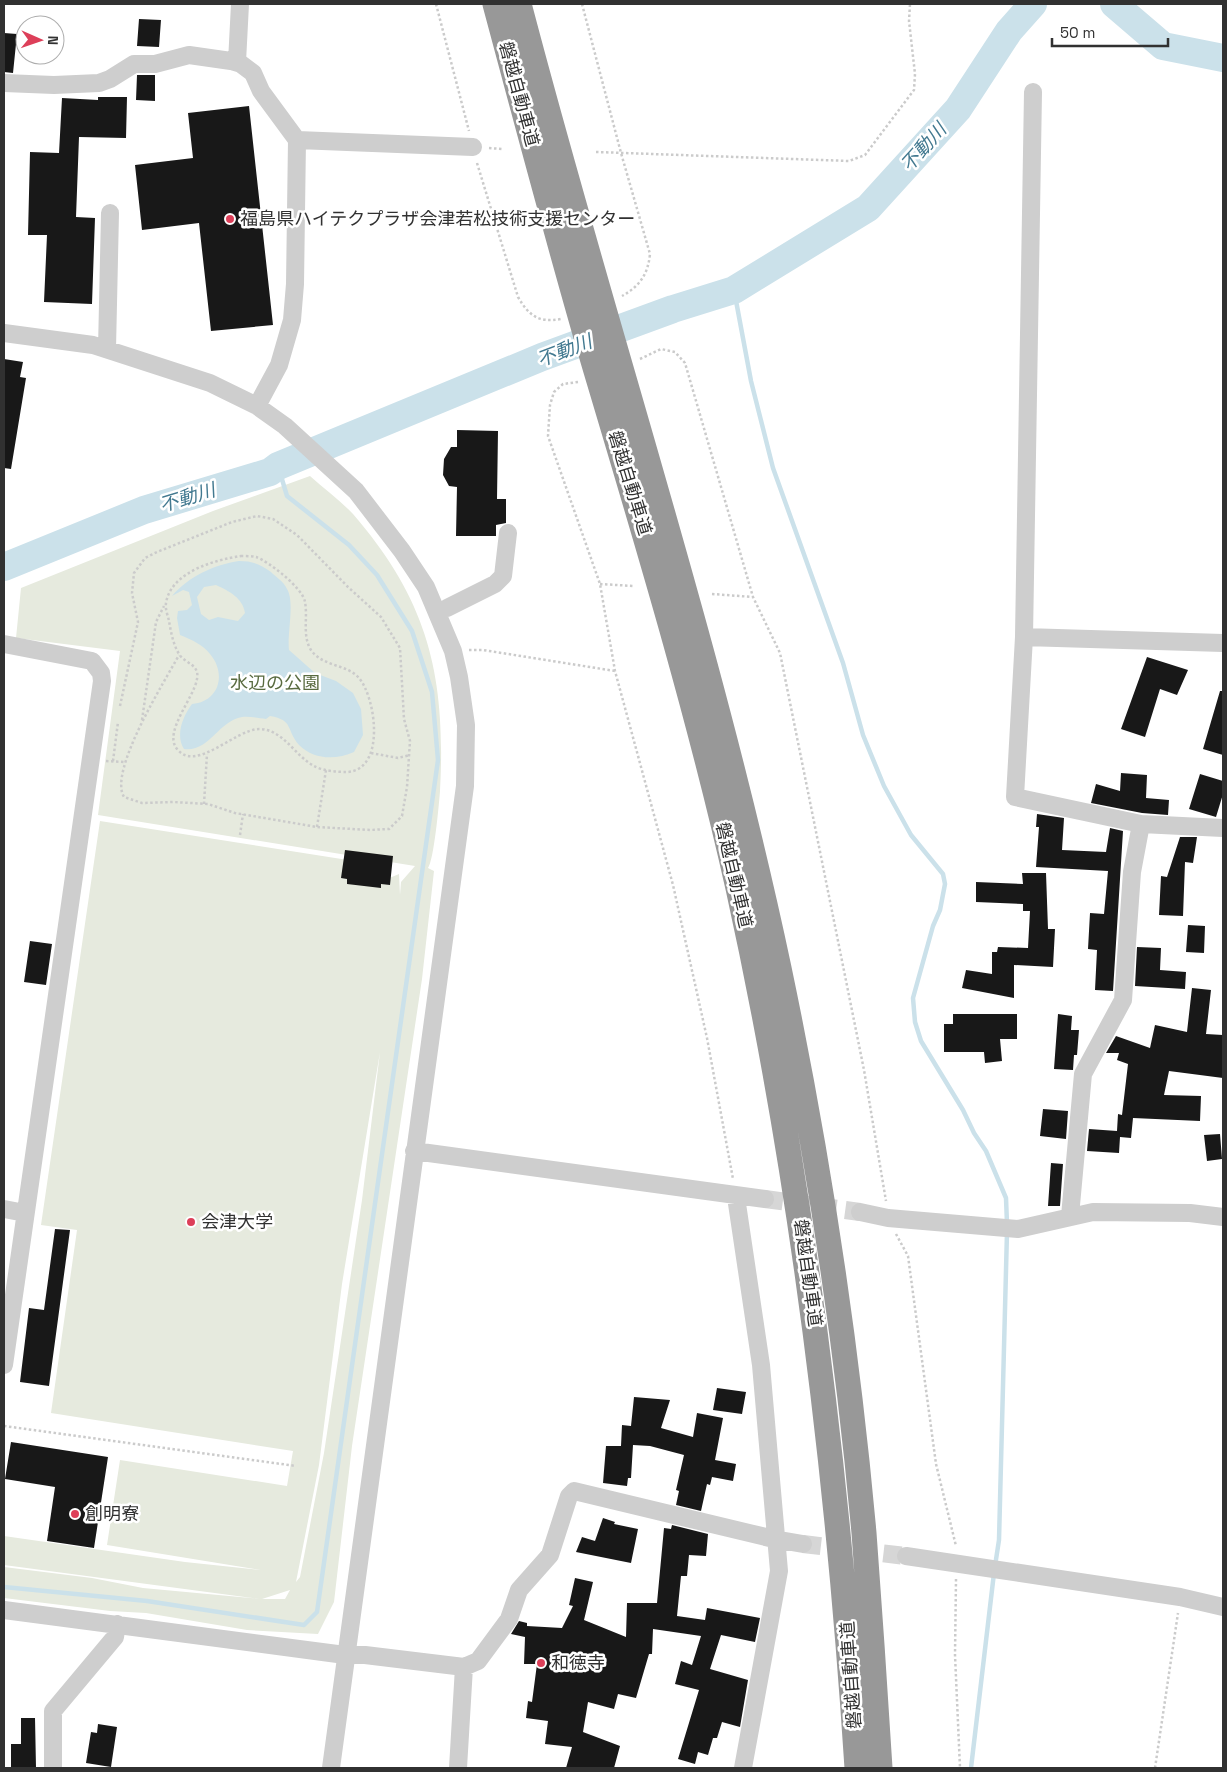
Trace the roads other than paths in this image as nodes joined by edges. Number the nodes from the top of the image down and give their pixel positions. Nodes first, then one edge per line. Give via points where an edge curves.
1 (240, 4) edge
2 (495, 4) edge
3 (519, 4) edge
4 (237, 62) junction
5 (4, 84) edge
6 (1033, 92) dead end
7 (297, 140) junction
8 (472, 146) road end
9 (110, 213) dead end
10 (591, 310) junction
11 (4, 333) edge
12 (107, 349) junction
13 (257, 406) junction
14 (508, 533) dead end
15 (447, 608) dead end
16 (1024, 637) junction
17 (1223, 643) edge
18 (4, 644) edge
19 (1141, 824) junction
20 (1223, 828) edge
21 (414, 1152) junction
22 (736, 1197) junction
23 (765, 1200) tunnel mouth
24 (4, 1209) edge
25 (860, 1212) tunnel mouth
26 (25, 1213) junction
27 (1070, 1216) junction
28 (1223, 1217) edge
29 (4, 1365) edge
30 (778, 1540) junction
31 (804, 1544) tunnel mouth
32 (906, 1556) tunnel mouth
33 (1223, 1607) edge
34 (4, 1610) edge
35 (117, 1624) junction
36 (345, 1655) junction
37 (464, 1667) junction
38 (53, 1768) edge
39 (331, 1768) edge
40 (458, 1768) edge
41 (743, 1768) edge
42 (857, 1768) edge
43 (880, 1768) edge

1 - 4 street
2 - 10 highway, 磐越自動車道
3 - 10 highway, 磐越自動車道
4 - 5 street via 189,55 155,64 134,64 100,83
4 - 7 street via 253,73 261,91
6 - 16 street
7 - 8 street
7 - 13 street via 292,320 279,365
9 - 12 street
10 - 42 highway, 磐越自動車道 via 589,375 650,551 703,748 736,882 776,1071 797,1195 828,1421 850,1651
10 - 43 highway, 磐越自動車道 via 627,360 759,879 799,1065 823,1208 864,1531
11 - 12 street
12 - 13 street via 210,383
13 - 21 street via 295,433 356,491 402,550 426,586 453,651 460,677 466,725 465,786
14 - 15 street via 503,576 495,584
16 - 17 street
16 - 19 street via 1015,797
18 - 26 street via 92,661 102,673
19 - 20 street
19 - 27 street via 1132,872 1123,1000 1083,1074
21 - 22 street
21 - 36 street
22 - 23 street
22 - 30 street via 762,1365
24 - 26 street
25 - 27 street via 888,1218 1018,1229
26 - 29 street
27 - 28 street via 1093,1212 1190,1213
30 - 31 street
30 - 37 street via 574,1491 569,1496 550,1555 519,1590 509,1619 478,1661
30 - 41 street via 779,1571
32 - 33 street via 1180,1597
34 - 35 street
35 - 36 street
35 - 38 street via 115,1637 53,1711
36 - 37 street
36 - 39 street
37 - 40 street

